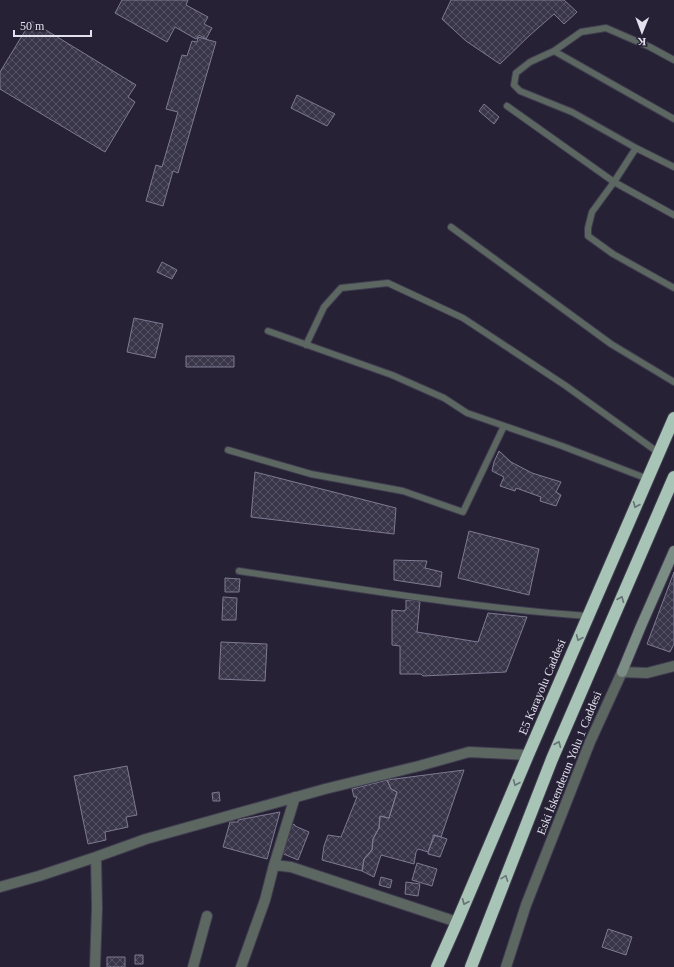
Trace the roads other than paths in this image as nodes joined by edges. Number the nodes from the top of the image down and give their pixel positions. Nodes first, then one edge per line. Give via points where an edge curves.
1 (554, 51) junction
2 (674, 60) edge
3 (507, 106) dead end
4 (674, 118) edge
5 (636, 148) junction
6 (674, 167) edge
7 (614, 182) junction
8 (674, 215) edge
9 (451, 227) dead end
10 (674, 288) edge
11 (268, 331) dead end
12 (306, 345) junction
13 (674, 382) edge
14 (674, 418) edge
15 (504, 426) junction
16 (228, 450) dead end
17 (659, 453) junction
18 (674, 477) edge
19 (648, 479) junction
20 (674, 551) edge
21 (239, 571) dead end
22 (588, 616) junction
23 (674, 666) edge
24 (622, 672) junction
25 (528, 755) junction
26 (295, 797) junction
27 (96, 857) junction
28 (274, 865) junction
29 (0, 887) edge
30 (207, 916) dead end
31 (457, 922) junction
32 (95, 967) edge
33 (193, 967) edge
34 (241, 967) edge
35 (437, 967) edge
36 (471, 967) edge
37 (506, 967) edge

1 - 2 lane via 581,32 606,28
1 - 4 lane
1 - 5 lane via 525,66 516,74 514,85 520,91 572,112
3 - 7 lane
5 - 6 lane
5 - 7 lane
7 - 8 lane
7 - 10 lane via 592,212 588,236 613,254
9 - 13 lane via 611,344
11 - 12 lane
12 - 15 lane via 392,375 444,398 467,413
12 - 17 lane via 324,307 341,288 388,284 463,318 566,386
14 - 17 highway, E5 Karayolu Caddesi
15 - 16 lane via 463,512 403,491 311,474
15 - 19 lane
17 - 19 highway, E5 Karayolu Caddesi
36 -> 18 highway via 552,759
19 -> 22 highway, E5 Karayolu Caddesi
20 - 24 street, Eski İskenderun Yolu 1 Caddesi
21 - 22 lane via 483,606
22 -> 25 highway, E5 Karayolu Caddesi
23 - 24 street via 647,672
24 - 37 street, Eski İskenderun Yolu 1 Caddesi via 590,742 526,905
25 - 26 street via 469,752
25 -> 31 highway, E5 Karayolu Caddesi
26 - 27 street via 146,839
26 - 28 street
27 - 29 street
27 - 32 street
28 - 31 street via 290,867
28 - 34 street via 265,900
30 - 33 street
31 - 35 highway, E5 Karayolu Caddesi

